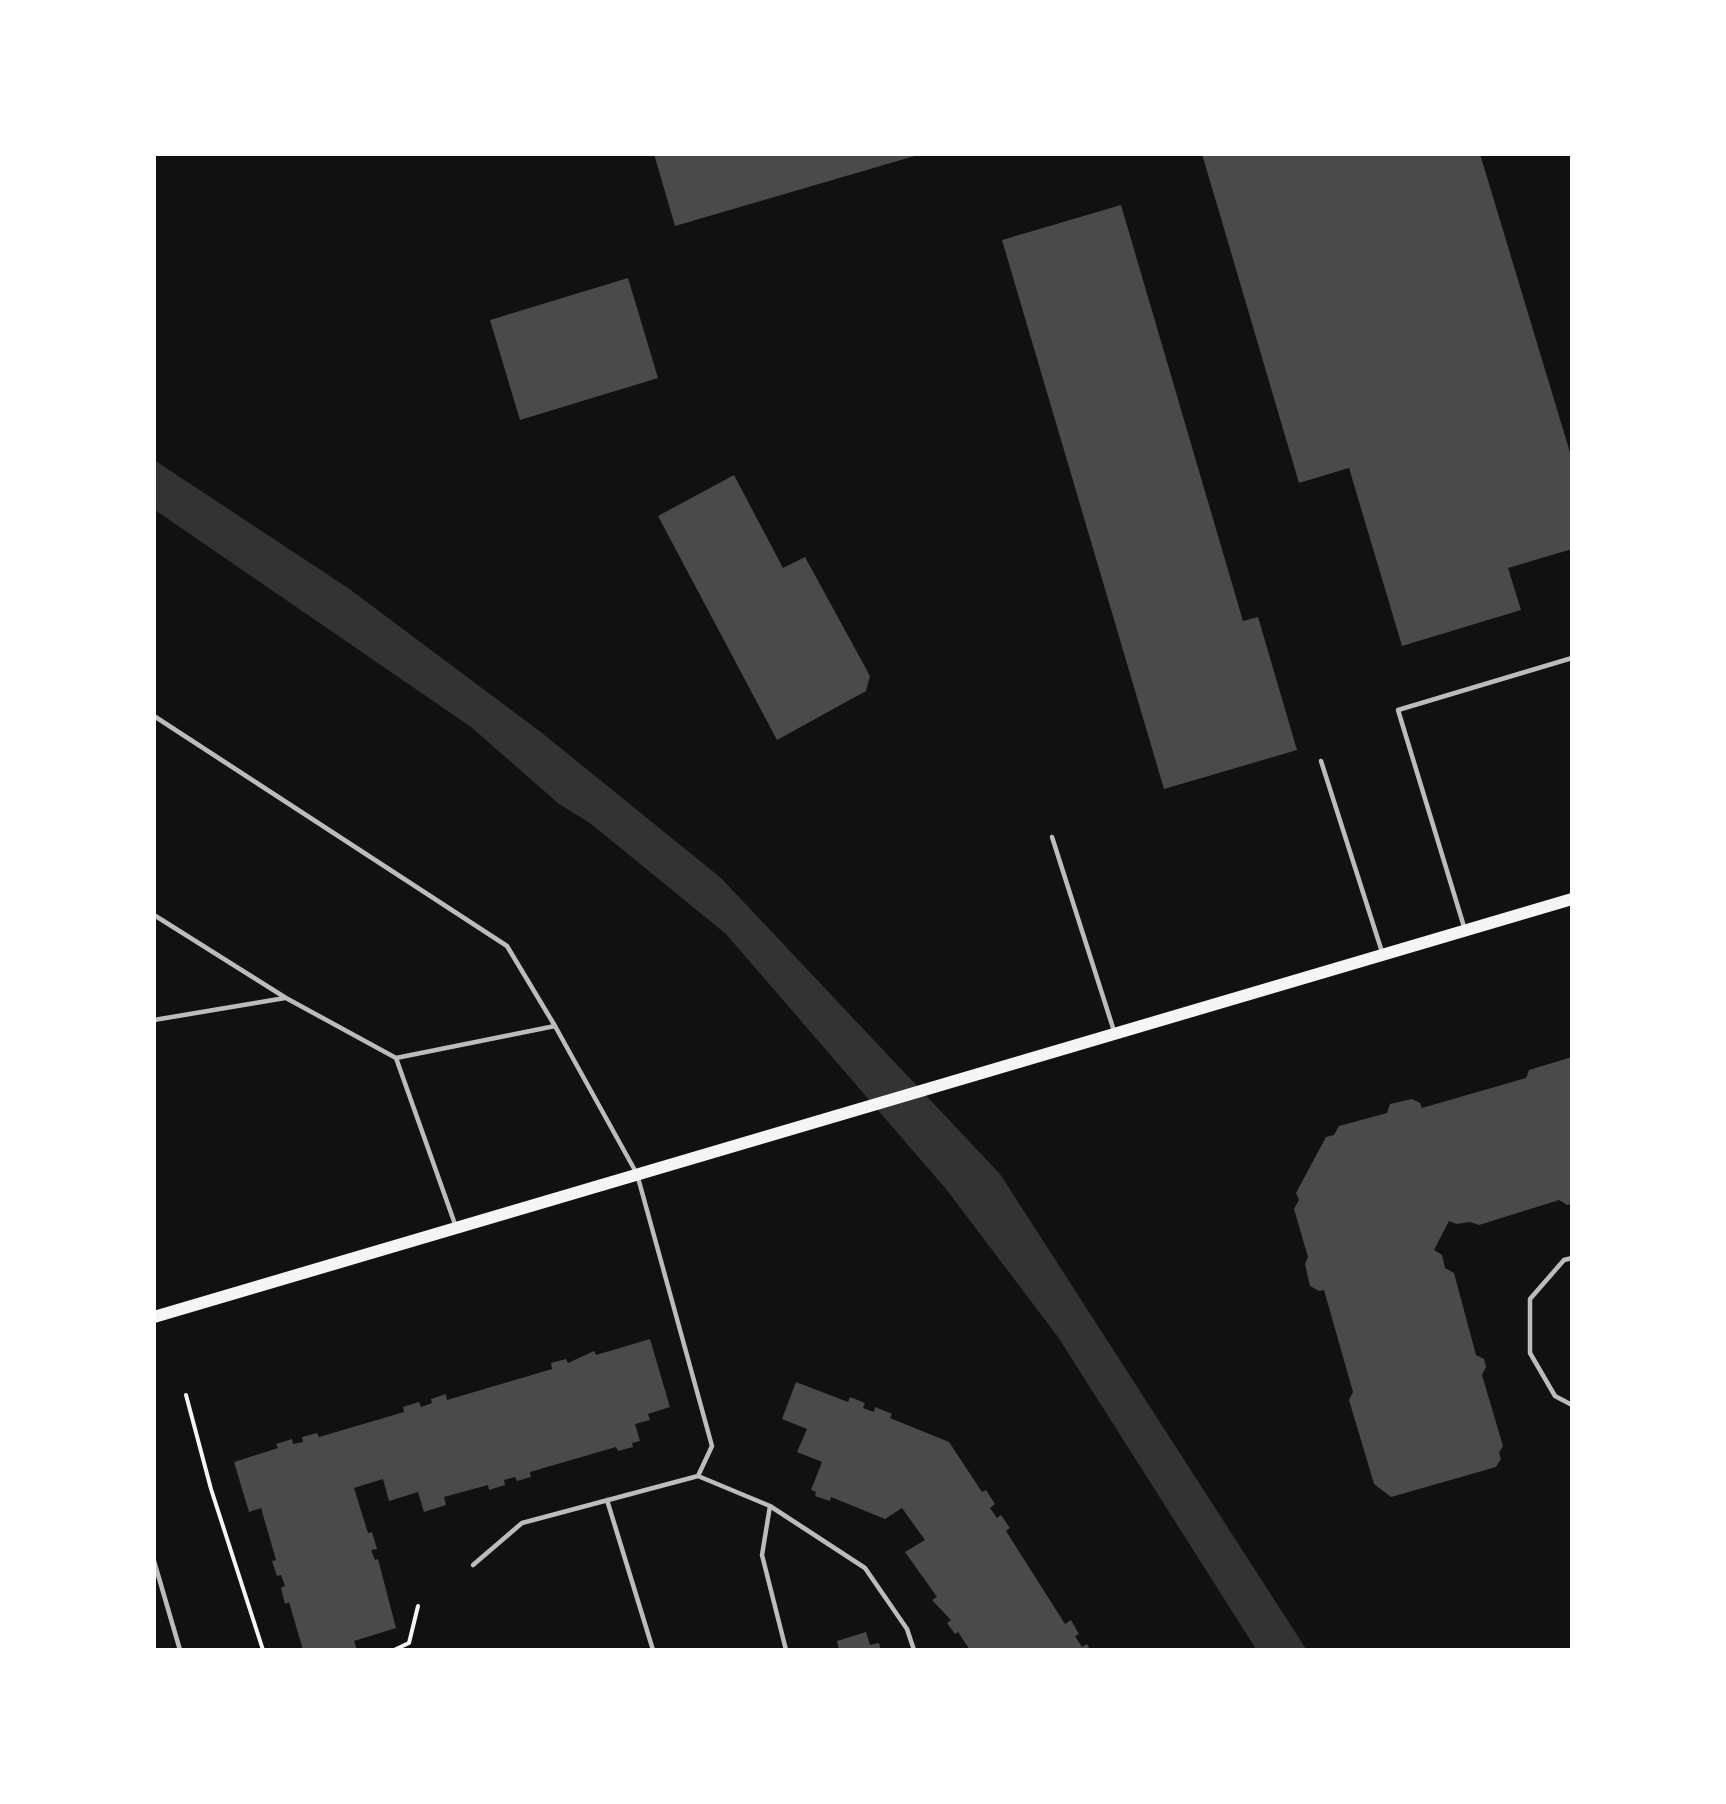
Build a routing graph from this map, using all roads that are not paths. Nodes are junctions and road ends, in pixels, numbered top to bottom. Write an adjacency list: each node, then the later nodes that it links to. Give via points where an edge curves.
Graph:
1 (1572, 658): 7 (lane, via 1398,710)
2 (154, 716): 11 (lane, via 507,946)
3 (1321, 761): 8 (lane)
4 (1052, 837): 12 (lane)
5 (1572, 899): 7 (main road)
6 (154, 915): 9 (lane)
7 (1465, 930): 8 (main road)
8 (1383, 955): 12 (main road)
9 (286, 998): 10 (lane); 13 (lane)
10 (154, 1020)
11 (555, 1026): 13 (lane); 14 (lane)
12 (1115, 1033): 14 (main road)
13 (396, 1058): 15 (lane)
14 (637, 1174): 15 (main road); 19 (lane, via 712,1446)
15 (456, 1227): 17 (main road)
16 (1572, 1258): 18 (lane, via 1564,1260 1530,1299 1530,1353 1555,1396)
17 (154, 1317)
18 (1572, 1405)
19 (698, 1476): 20 (lane); 21 (lane)
20 (607, 1500): 23 (lane, via 522,1523); 25 (lane)
21 (770, 1506): 26 (lane, via 762,1555); 27 (lane, via 865,1569 907,1629)
22 (154, 1561): 24 (lane)
23 (473, 1565)
24 (180, 1650)
25 (653, 1650)
26 (786, 1650)
27 (914, 1650)

